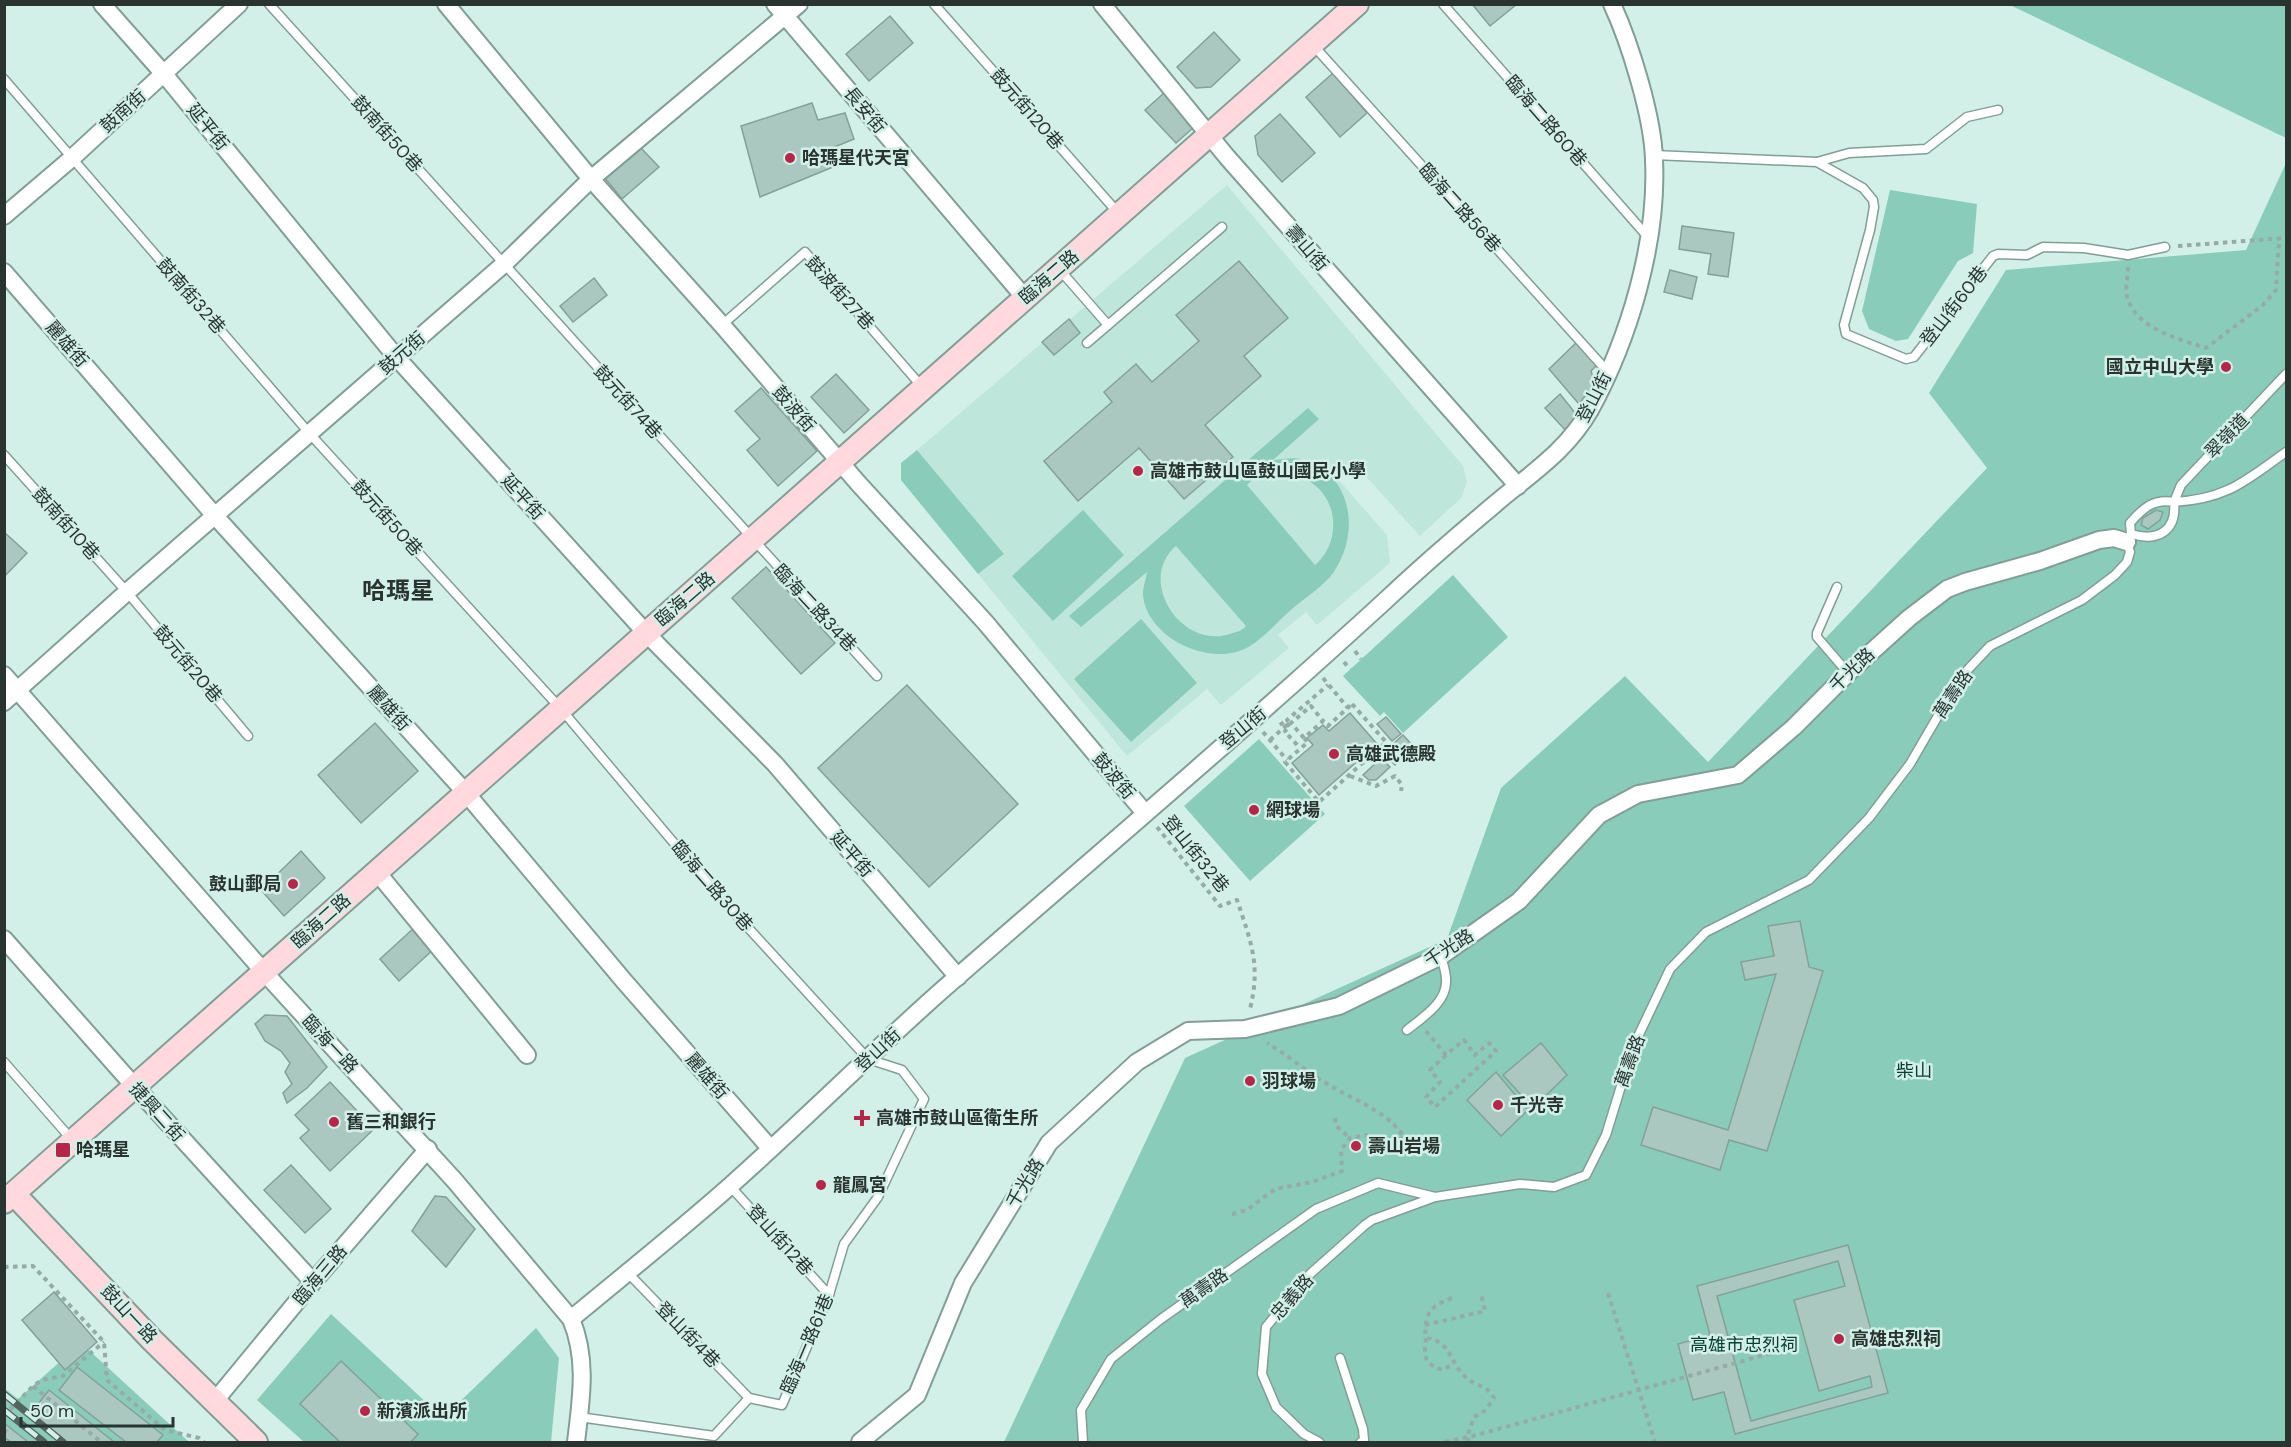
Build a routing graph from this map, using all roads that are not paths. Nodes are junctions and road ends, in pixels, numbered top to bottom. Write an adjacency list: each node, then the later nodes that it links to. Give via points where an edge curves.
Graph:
1 (102, 4): 13 (street, 延平街)
2 (239, 4): 13 (street, 鼓南街)
3 (269, 4): 26 (lane, 鼓南街50巷)
4 (446, 4): 20 (street, 鼓波街)
5 (799, 4): 11 (street, 鼓元街)
6 (934, 4): 21 (lane, 鼓元街120巷)
7 (1102, 4): 16 (street, 壽山街)
8 (1357, 4): 12 (street, 臨海二路)
9 (1443, 4): 24 (lane, 臨海二路60巷)
10 (1612, 4): 17 (street, 登山街, via 1643,94)
11 (780, 11): 20 (street, 鼓元街); 29 (street, 長安街)
12 (1312, 45): 16 (street, 臨海二路); 34 (lane, 臨海二路56巷)
13 (164, 74): 18 (street, 鼓南街); 33 (street, 延平街)
14 (4, 79): 18 (lane, 鼓南街32巷)
15 (1998, 110): 19 (lane, 登山街60巷, via 1967,117 1926,149 1849,153)
16 (1209, 136): 21 (street, 臨海二路); 41 (street, 壽山街)
17 (1654, 155): 19 (lane, 登山街60巷); 24 (street, 登山街)
18 (72, 158): 22 (street, 鼓南街); 37 (lane, 鼓南街32巷)
19 (1817, 162): 25 (lane, 登山街60巷, via 1863,188 1873,200 1870,230 1844,325 1846,334 1906,359 1914,357 1993,256 2027,255 2043,247 2128,255)
20 (591, 179): 26 (street, 鼓元街); 30 (street, 鼓波街)
21 (1119, 214): 27 (street, 臨海二路)
22 (4, 216)
23 (1222, 227): 31 (lane)
24 (1648, 237): 34 (street, 登山街, via 1638,288)
25 (2165, 247)
26 (504, 264): 33 (street, 鼓元街); 45 (lane, 鼓元街74巷)
27 (1058, 269): 29 (street, 臨海二路); 31 (lane)
28 (4, 272): 43 (street, 麗雄街)
29 (1025, 298): 36 (street, 臨海二路)
30 (722, 325): 36 (lane, 鼓波街27巷, via 805,252); 40 (street, 鼓波街)
31 (1108, 325): 32 (lane)
32 (1087, 343)
33 (397, 358): 37 (street, 鼓元街); 48 (street, 延平街)
34 (1608, 372): 41 (street, 登山街, via 1578,428 1549,462)
35 (2286, 374): 42 (lane, 翠嶺道, via 2181,485)
36 (923, 388): 40 (street, 臨海二路)
37 (310, 434): 43 (street, 鼓元街); 54 (lane, 鼓元街50巷)
38 (2286, 452): 42 (lane, 萬壽路, via 2231,490 2199,501)
39 (4, 455): 47 (lane, 鼓南街10巷)
40 (840, 462): 45 (street, 臨海二路); 57 (street, 鼓波街, via 985,622)
41 (1518, 486): 57 (street, 登山街)
42 (2174, 502): 44 (lane, 萬壽路, via 2161,500 2144,508 2130,523); 44 (lane, 翠嶺道, via 2175,516 2167,530 2160,535)
43 (216, 517): 47 (street, 鼓元街); 56 (street, 麗雄街)
44 (2129, 538): 49 (street, 千光路, via 2099,540 1947,589); 73 (lane, 萬壽路, via 2127,562 2115,574 2082,600 1990,646 1960,678 1903,773 1869,818 1809,880 1706,932 1670,969 1633,1047 1606,1135 1586,1175 1554,1186 1520,1184)
45 (752, 539): 48 (street, 臨海二路); 51 (lane, 臨海二路34巷)
46 (1837, 587): 49 (lane, via 1817,637)
47 (127, 592): 52 (street, 鼓元街); 55 (lane, 鼓元街20巷)
48 (646, 633): 54 (street, 臨海二路); 62 (street, 延平街, via 775,764)
49 (1848, 673): 60 (street, 千光路, via 1738,775 1638,794 1599,815 1519,901)
50 (4, 675): 52 (street, 臨海一路)
51 (877, 676)
52 (18, 690): 53 (street, 鼓元街); 61 (street, 臨海一路)
53 (4, 702)
54 (561, 709): 56 (street, 臨海二路); 65 (lane, 臨海二路30巷, via 711,887)
55 (248, 736)
56 (466, 793): 58 (street, 臨海二路); 69 (street, 麗雄街)
57 (1145, 813): 62 (street, 登山街)
58 (377, 872): 61 (street, 臨海二路); 64 (street)
59 (4, 939): 67 (street, 捷興二街)
60 (1441, 956): 63 (lane, via 1447,981 1442,998); 84 (street, 千光路, via 1339,1006 1245,1029 1188,1031 1137,1062 1049,1143 963,1283 917,1395)
61 (264, 972): 67 (street, 臨海二路); 70 (street, 臨海一路)
62 (958, 978): 65 (street, 登山街)
63 (1407, 1030)
64 (527, 1055)
65 (868, 1059): 69 (street, 登山街); 76 (lane, 臨海一路61巷, via 902,1070 924,1099 878,1197 844,1244)
66 (4, 1062): 68 (lane)
67 (135, 1087): 68 (street, 臨海二路); 75 (street, 捷興二街)
68 (74, 1141): 72 (street, 臨海二路)
69 (770, 1148): 71 (street, 登山街)
70 (428, 1149): 75 (street, 臨海三路); 77 (street, 臨海一路)
71 (730, 1186): 74 (street, 登山街); 76 (lane, 登山街12巷)
72 (8, 1193): 80 (street, 鼓山一路)
73 (1435, 1197): 85 (lane, 萬壽路, via 1377,1183 1316,1209 1161,1319 1112,1359 1081,1410); 86 (lane, 忠義路, via 1365,1224 1310,1274 1266,1327 1262,1374 1276,1407)
74 (627, 1272): 77 (street, 登山街); 79 (lane, 登山街4巷)
75 (313, 1282): 80 (street, 臨海三路)
76 (830, 1294): 79 (lane, 臨海一路61巷, via 782,1405)
77 (571, 1319): 81 (street, 臨海一路, via 582,1360)
78 (1340, 1358): 87 (lane, via 1363,1429)
79 (749, 1398): 81 (lane, via 714,1436)
80 (214, 1402): 82 (street, 鼓山一路)
81 (579, 1416): 83 (street, 臨海一路)
82 (256, 1443)
83 (576, 1443)
84 (860, 1443)
85 (1083, 1443)
86 (1319, 1443)
87 (1361, 1443)

